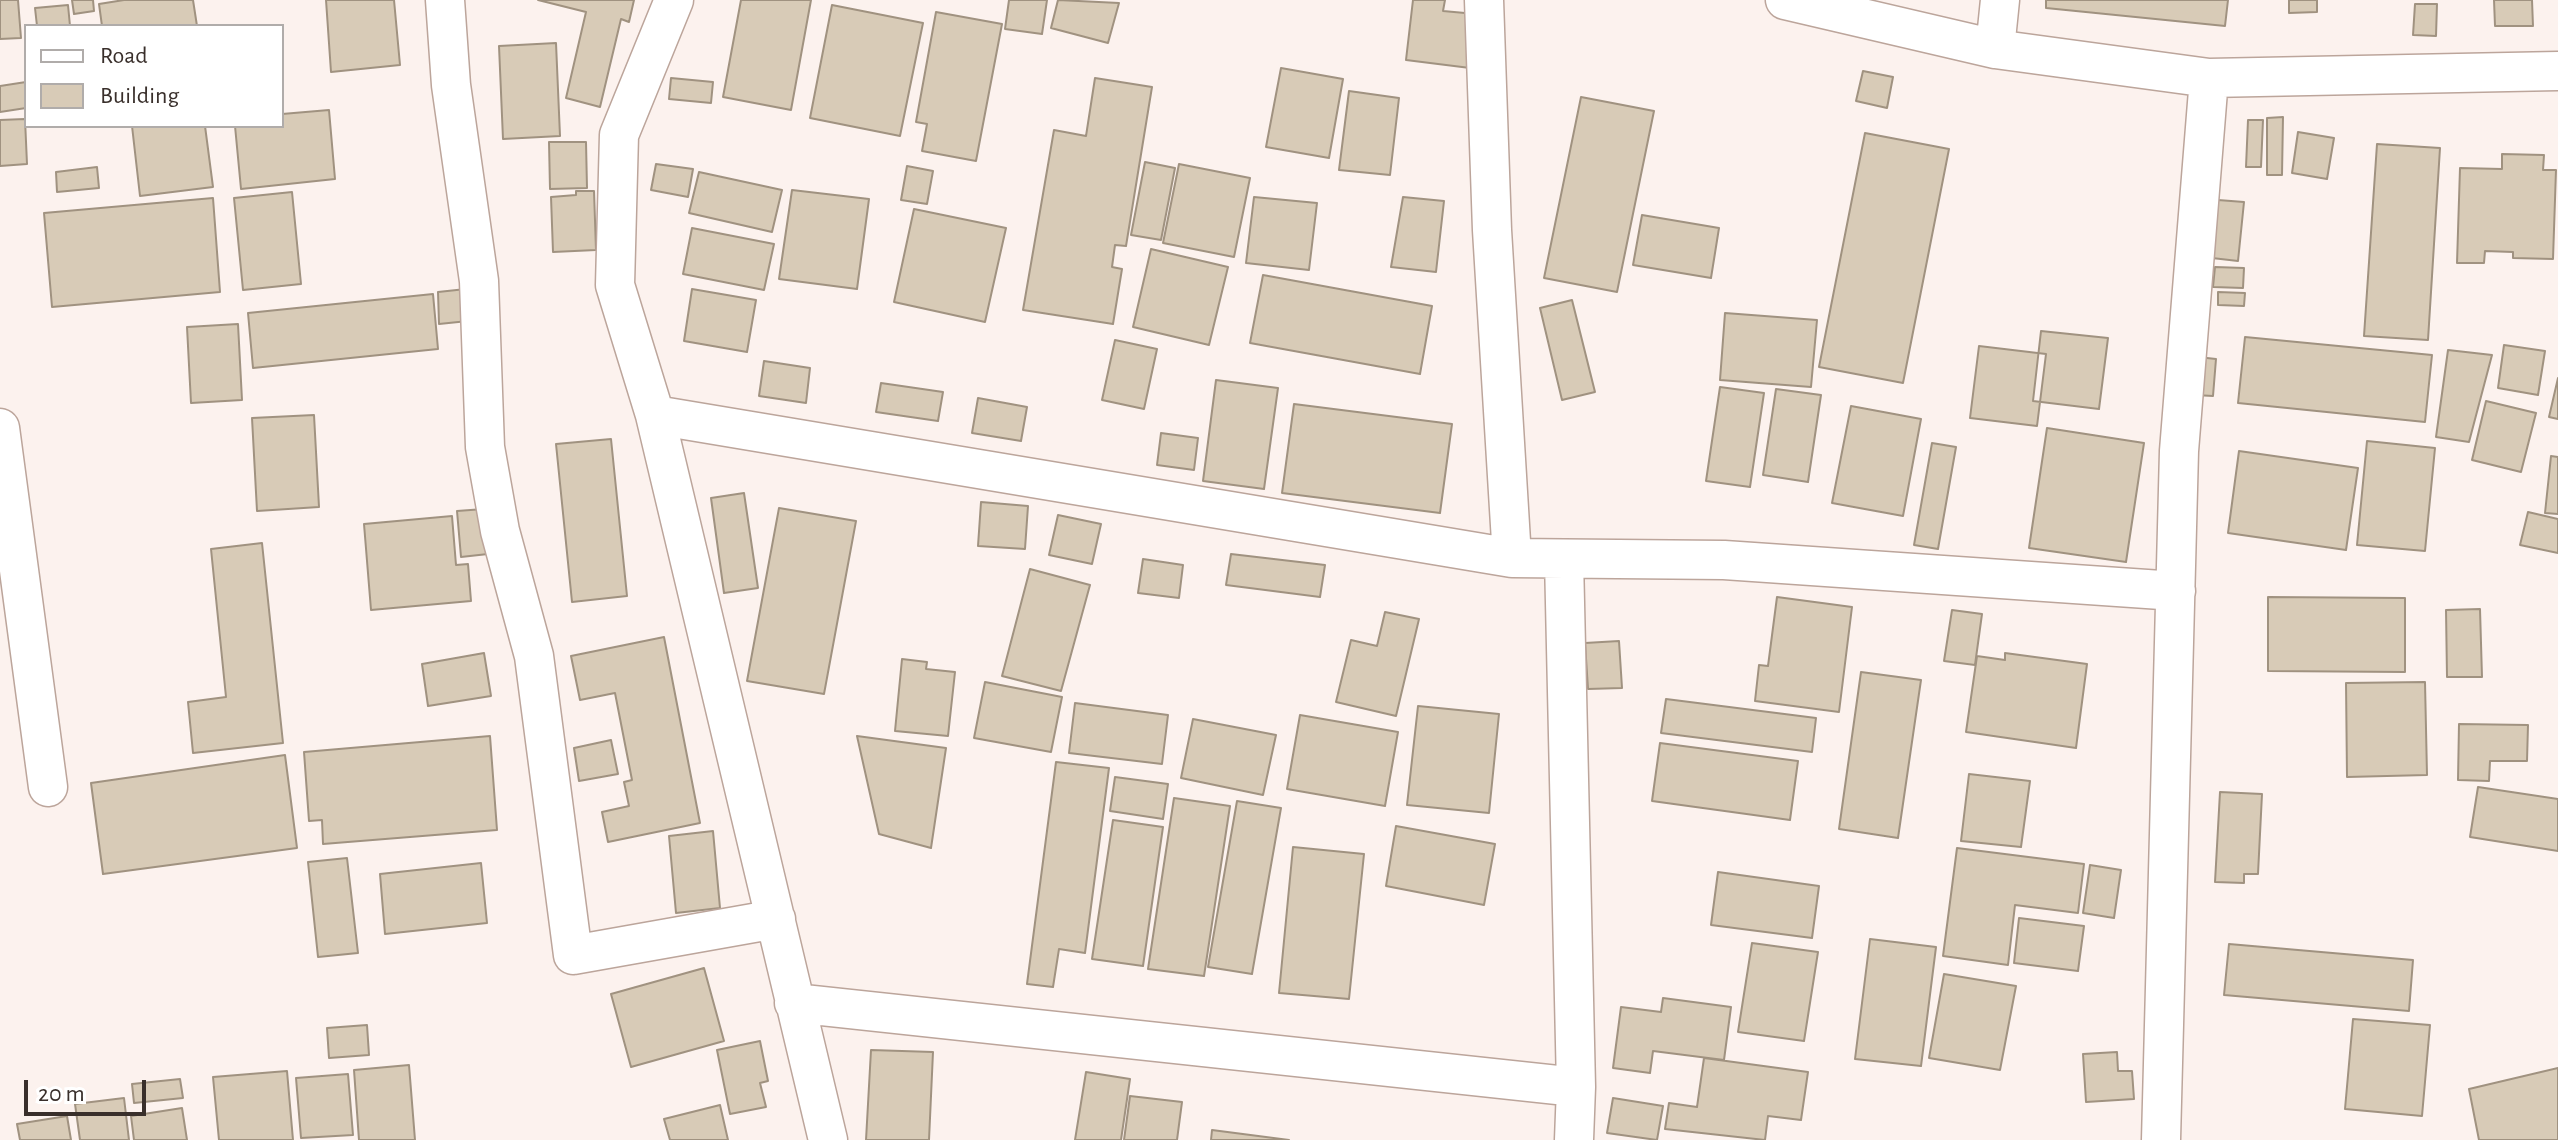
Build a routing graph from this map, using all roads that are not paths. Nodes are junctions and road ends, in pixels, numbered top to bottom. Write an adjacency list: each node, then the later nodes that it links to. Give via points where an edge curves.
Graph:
1 (445, 0): 15 (street, via 451,85 479,281 485,447 500,531 534,656 573,955)
2 (674, 0): 9 (street, via 619,135 615,285)
3 (1484, 0): 11 (street)
4 (1785, 0): 6 (street)
5 (2000, 0): 6 (street)
6 (1995, 49): 8 (street)
7 (2558, 71): 8 (street)
8 (2209, 78): 13 (street, via 2179,451)
9 (655, 415): 11 (street); 15 (street)
10 (0, 428): 14 (street)
11 (1512, 558): 12 (street)
12 (1564, 559): 13 (street, via 1724,560); 17 (street)
13 (2176, 591): 20 (street)
14 (48, 787)
15 (776, 919): 16 (street)
16 (794, 1003): 17 (street); 18 (street)
17 (1576, 1087): 19 (street)
18 (828, 1140)
19 (1574, 1140)
20 (2161, 1140)

